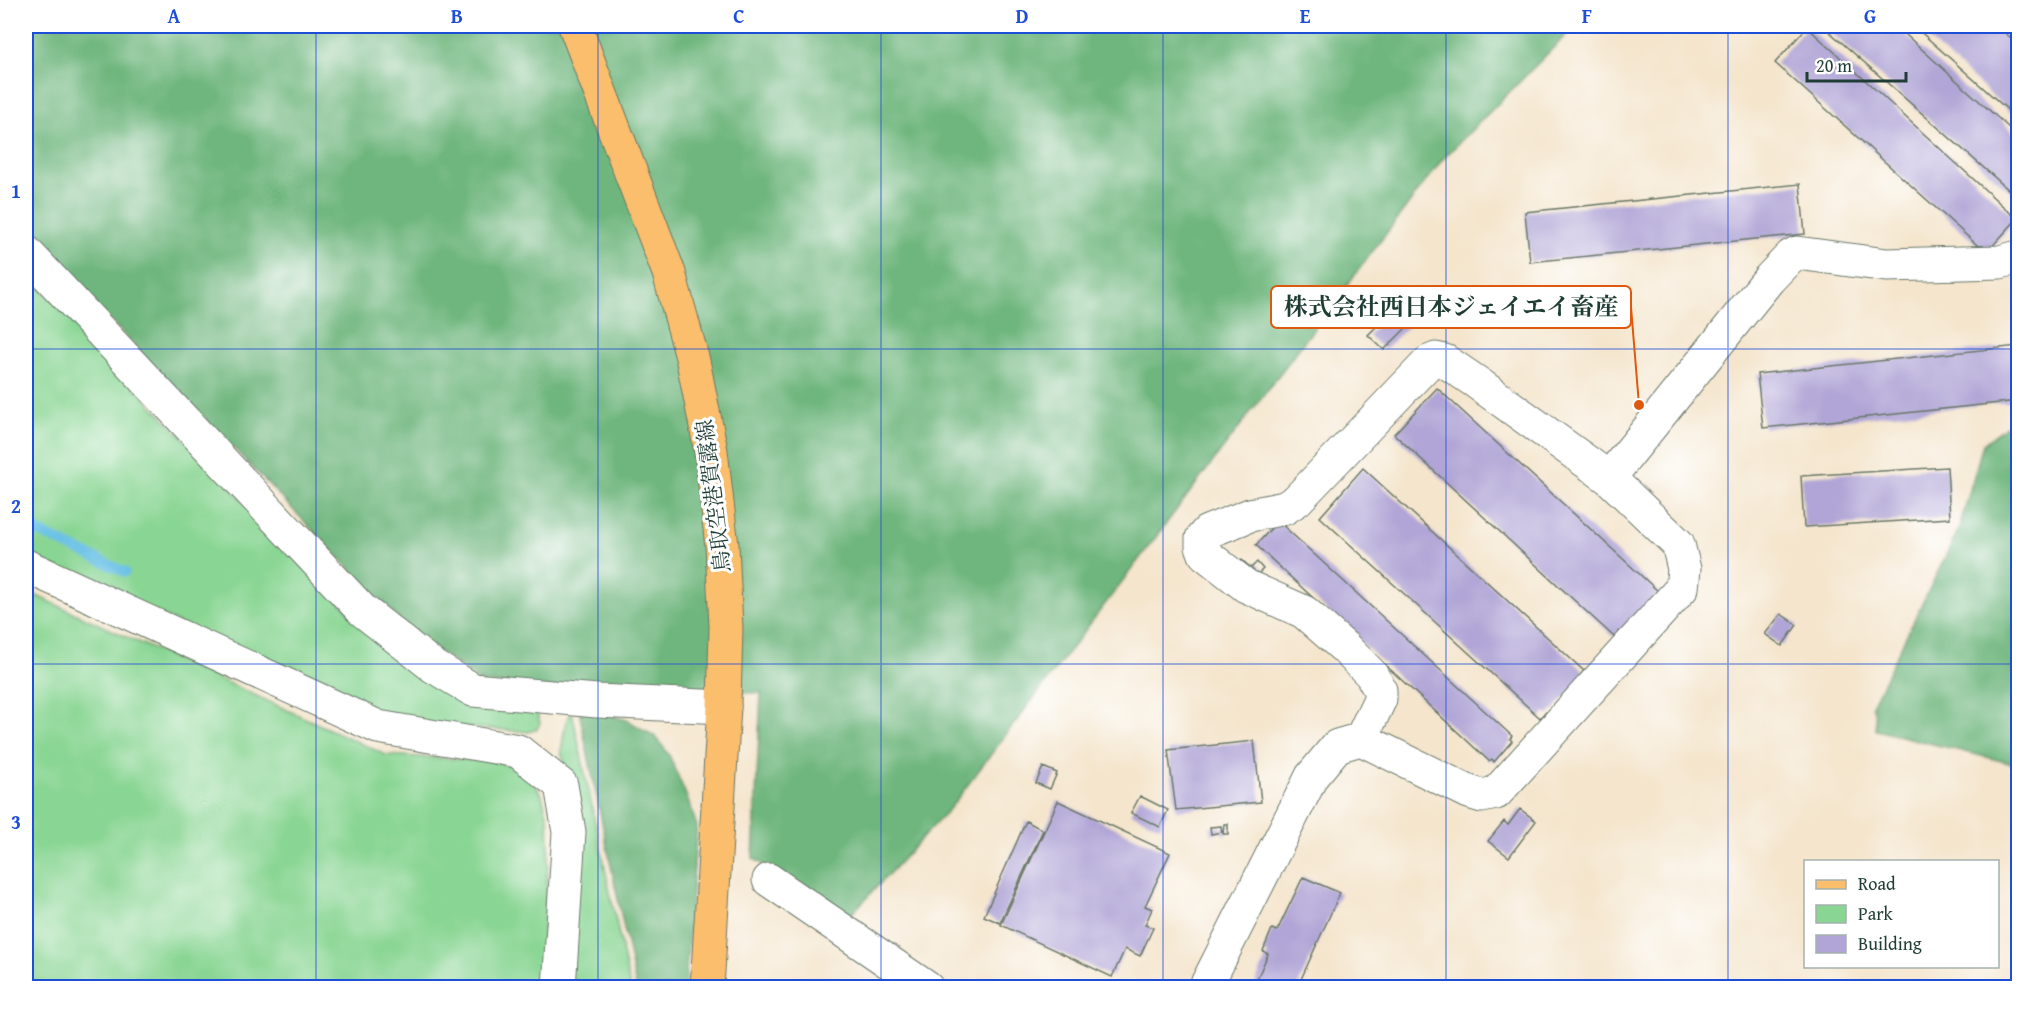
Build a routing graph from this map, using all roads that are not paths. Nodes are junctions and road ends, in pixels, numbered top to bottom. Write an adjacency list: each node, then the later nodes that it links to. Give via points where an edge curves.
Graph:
1 (575, 26): 6 (main road, 鳥取空港賀露線, via 669,273 703,408 722,546)
2 (26, 252): 6 (street, via 362,610 433,666 473,690)
3 (2019, 257): 4 (street, via 2000,262 1887,265 1797,253 1791,256)
4 (1609, 478): 7 (street, via 1678,544 1684,569 1682,588 1496,793 1482,796 1469,792); 7 (street, via 1476,382 1437,359 1429,362 1297,500 1285,508 1250,515 1207,532 1202,538 1205,554 1246,586 1304,612 1371,674 1380,690 1380,699)
5 (26, 566): 9 (street, via 378,727 518,751 561,785 569,832)
6 (724, 707): 10 (main road, 鳥取空港賀露線)
7 (1361, 739): 12 (street, via 1337,746 1312,776)
8 (769, 880): 11 (street)
9 (559, 987)
10 (707, 987)
11 (925, 987)
12 (1205, 987)

